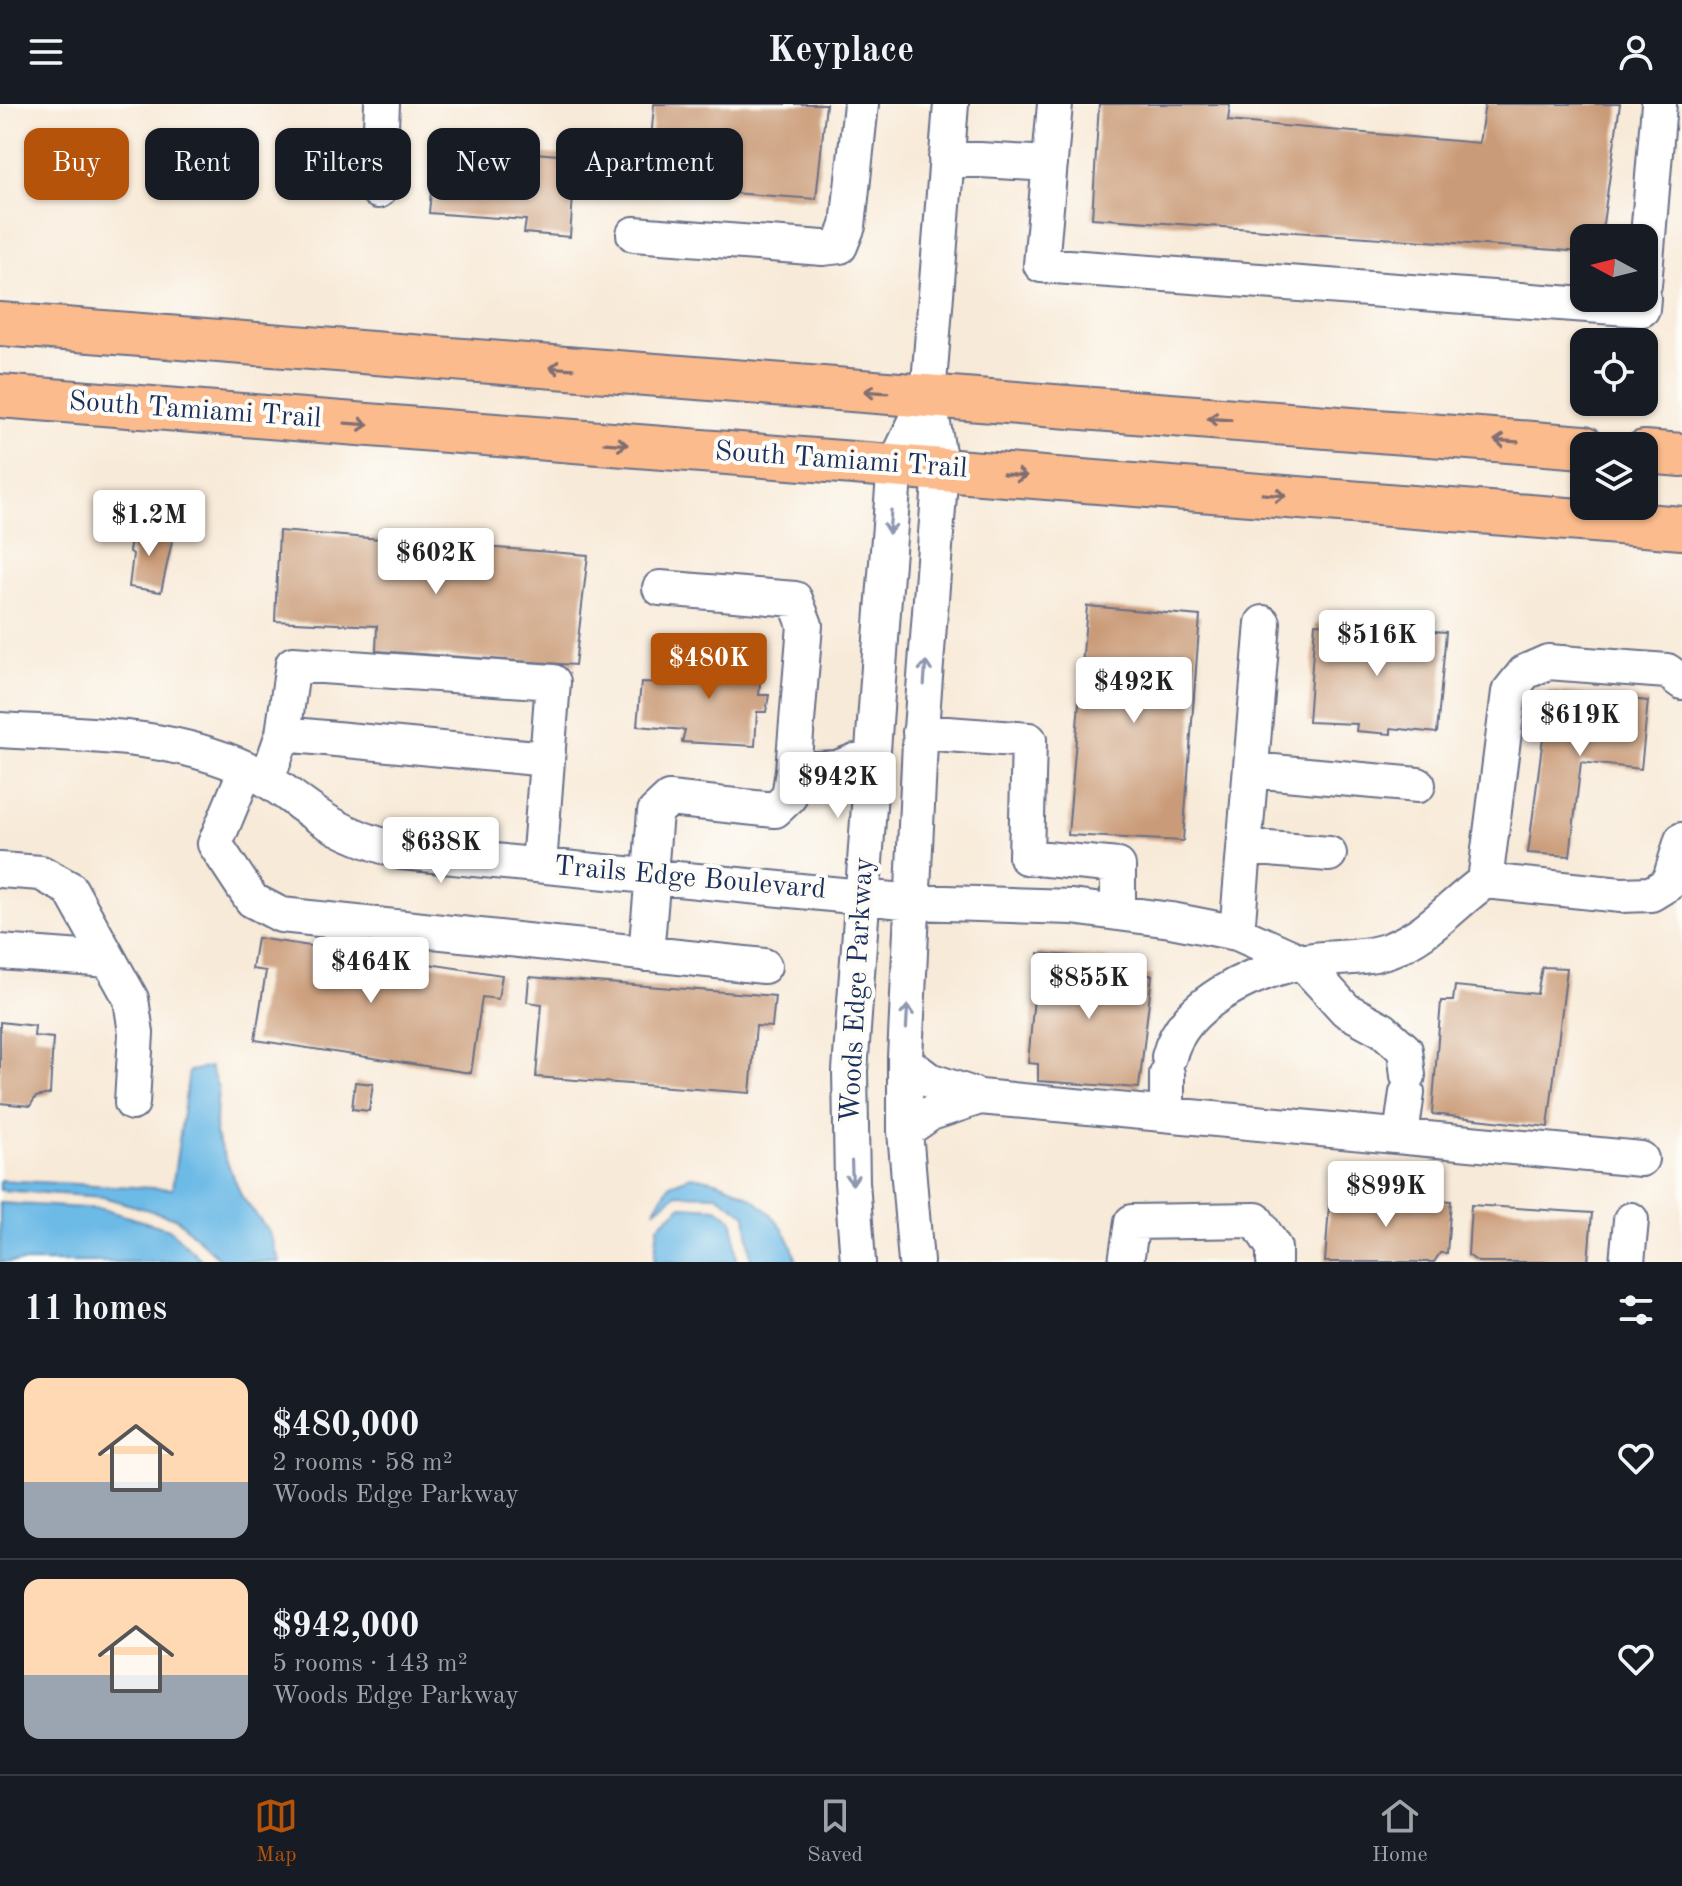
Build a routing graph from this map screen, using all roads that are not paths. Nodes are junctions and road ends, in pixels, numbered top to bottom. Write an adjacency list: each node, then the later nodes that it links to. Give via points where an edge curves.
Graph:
1 (382, 104): 6 (street)
2 (861, 104): 11 (street, via 848,226 840,246)
3 (951, 104): 7 (street)
4 (1055, 104): 8 (street)
5 (1659, 104): 9 (street)
6 (381, 128)
7 (946, 158): 8 (street); 15 (street)
8 (1050, 164): 12 (street, via 1041,265)
9 (1667, 178): 10 (street)
10 (1657, 224)
11 (634, 234)
12 (1570, 304)
13 (4, 325): 15 (main road, one-way to 13)
14 (0, 396): 19 (main road, South Tamiami Trail, one-way to 19)
15 (928, 396): 16 (main road, one-way to 15); 19 (street, Woods Edge Parkway); 20 (street, Woods Edge Parkway)
16 (1570, 446)
17 (1658, 453): 18 (main road)
18 (1682, 455)
19 (895, 465): 20 (main road, South Tamiami Trail); 29 (street, Woods Edge Parkway, one-way to 29)
20 (941, 469): 21 (main road, South Tamiami Trail, one-way to 21); 26 (street, Woods Edge Parkway, one-way to 20)
21 (1682, 528)
22 (660, 588): 30 (street, via 795,599 805,625)
23 (1263, 623): 31 (street)
24 (1682, 682): 40 (street, via 1667,671 1548,662 1525,672 1509,692)
25 (0, 730): 32 (street, Trails Edge Boulevard, via 147,739 194,748)
26 (920, 732): 42 (street, Woods Edge Parkway); 43 (street, via 1029,740 1026,857 1118,866)
27 (283, 734): 28 (street); 28 (street, via 293,664 553,682); 32 (street)
28 (547, 759): 37 (street)
29 (872, 761): 30 (street); 41 (street, Woods Edge Parkway)
30 (793, 770): 39 (street, via 789,797 775,810 669,799 655,812)
31 (1251, 770): 33 (street); 35 (street)
32 (256, 774): 37 (street, Trails Edge Boulevard, via 359,839 402,852); 46 (street, via 215,844 252,900 264,909)
33 (1418, 785)
34 (1682, 840): 40 (street, via 1669,883 1651,894)
35 (1245, 847): 36 (street); 44 (street)
36 (1329, 854)
37 (539, 865): 39 (street, Trails Edge Boulevard)
38 (0, 870): 47 (street, via 41,873 70,889)
39 (651, 874): 41 (street, Trails Edge Boulevard); 46 (street)
40 (1485, 881): 48 (street, via 1424,935 1354,959)
41 (861, 895): 42 (street, Trails Edge Boulevard); 58 (street, Woods Edge Parkway, one-way to 58, via 850,1071)
42 (913, 902): 43 (street, Trails Edge Boulevard); 50 (street, Woods Edge Parkway, one-way to 42)
43 (1118, 913): 44 (street, Trails Edge Boulevard)
44 (1237, 933): 48 (street, Trails Edge Boulevard)
45 (0, 952): 47 (street)
46 (646, 954): 49 (street)
47 (109, 960): 52 (street, via 131,999 136,1033)
48 (1302, 962): 53 (street, via 1231,987 1191,1016 1174,1036); 55 (street, via 1346,1010 1383,1030 1405,1050)
49 (764, 966)
50 (905, 1062): 51 (street, via 929,1080); 54 (street, Woods Edge Parkway)
51 (980, 1097): 53 (street); 54 (street, via 931,1113)
52 (132, 1103)
53 (1167, 1114): 55 (street)
54 (905, 1131): 59 (street, Woods Edge Parkway)
55 (1401, 1135): 56 (street)
56 (1641, 1159)
57 (1631, 1220): 62 (street)
58 (858, 1262)
59 (916, 1262)
60 (1126, 1262): 61 (street, via 1132,1222 1256,1220 1274,1248)
61 (1274, 1262)
62 (1627, 1262)

